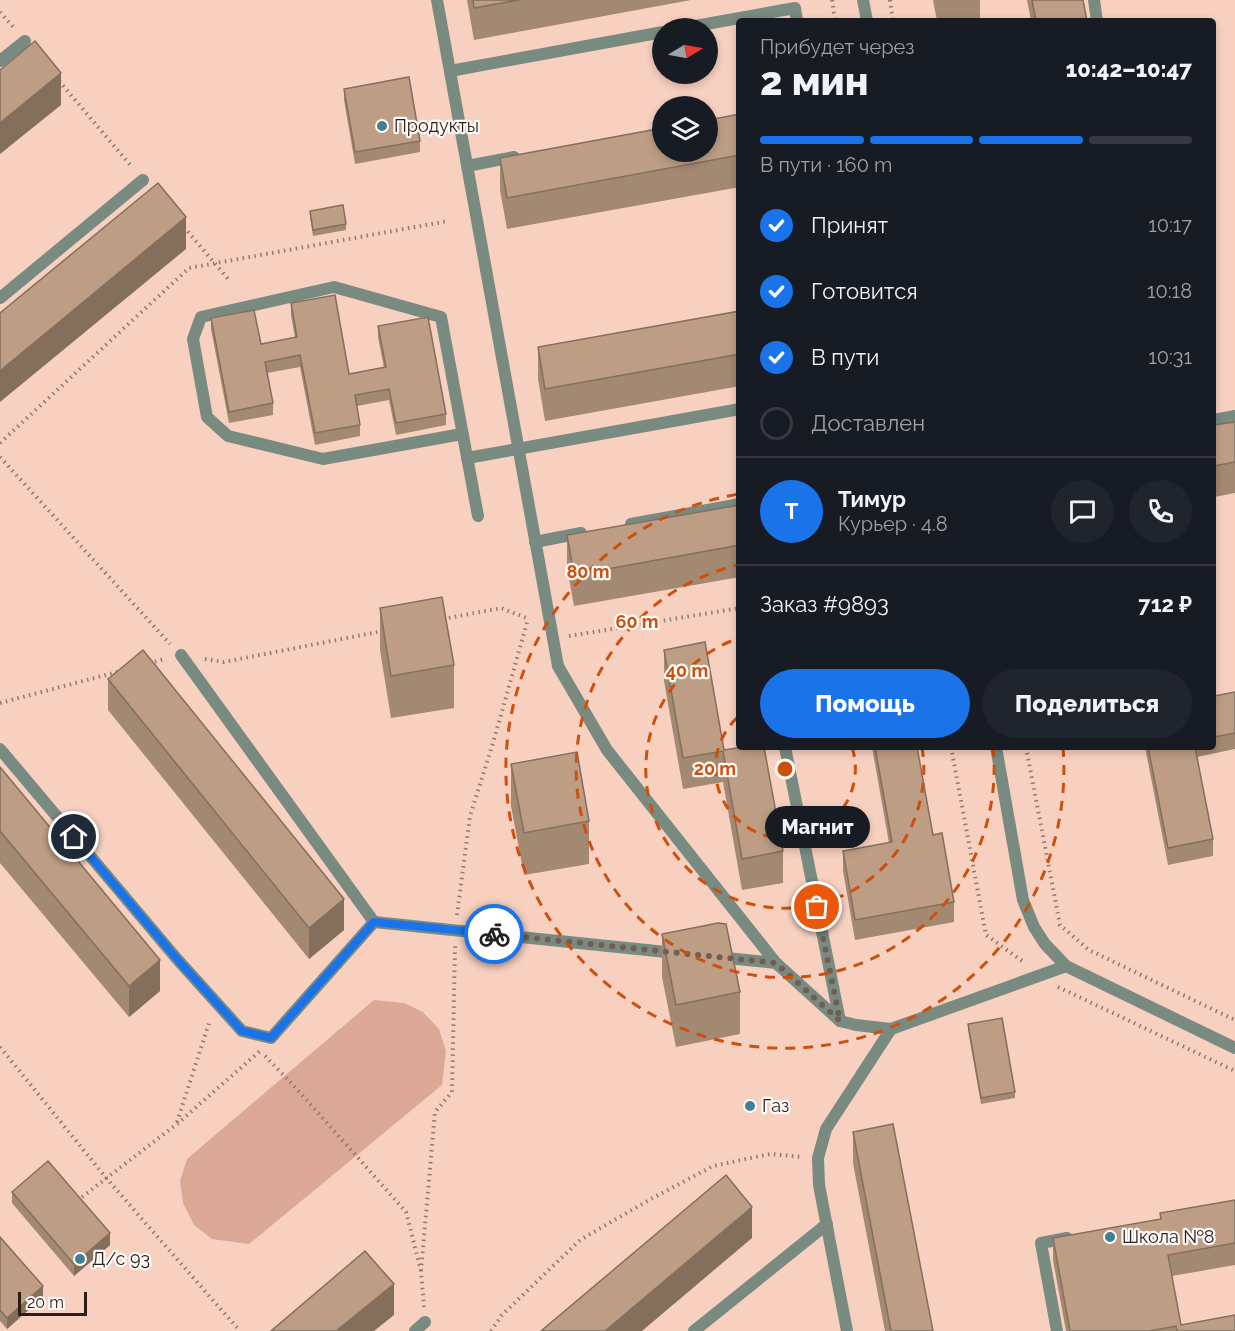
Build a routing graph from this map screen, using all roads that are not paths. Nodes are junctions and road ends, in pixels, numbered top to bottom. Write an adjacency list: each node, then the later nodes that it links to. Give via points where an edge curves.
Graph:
1 (437, 0): 13 (street)
2 (863, 0): 6 (street)
3 (1094, 0): 7 (street)
4 (740, 18): 5 (street, via 795,8)
5 (797, 18)
6 (866, 18)
7 (1097, 18)
8 (736, 19): 9 (street)
9 (718, 22)
10 (652, 34): 13 (street)
11 (25, 41): 12 (street)
12 (0, 61)
13 (450, 71): 15 (street)
14 (525, 156): 15 (street)
15 (467, 166): 22 (street)
16 (143, 180): 17 (street)
17 (0, 297)
18 (736, 410): 22 (street)
19 (1235, 416): 20 (street)
20 (1216, 420)
21 (462, 434): 21 (street, via 324,459 228,436 207,417 193,339 201,317 334,287 441,317); 23 (street)
22 (518, 448): 23 (street); 28 (street)
23 (467, 459): 25 (street)
24 (736, 505): 26 (street)
25 (478, 516)
26 (615, 527)
27 (592, 531): 28 (street)
28 (535, 542): 34 (street, via 558,666 607,750)
29 (180, 655): 33 (street)
30 (0, 749): 33 (street, via 242,1031 271,1038)
31 (785, 750): 36 (street)
32 (997, 750): 35 (street, via 1023,900 1045,944)
33 (374, 922): 34 (street)
34 (776, 963): 36 (street)
35 (1066, 966): 37 (street); 38 (street)
36 (840, 1021): 37 (street)
37 (891, 1029): 39 (street, via 826,1129 818,1158)
38 (1235, 1048)
39 (827, 1224): 43 (street); 44 (street)
40 (1076, 1236): 45 (street, via 1041,1243)
41 (425, 1322): 42 (street)
42 (415, 1331)
43 (694, 1331)
44 (847, 1331)
45 (1057, 1331)

